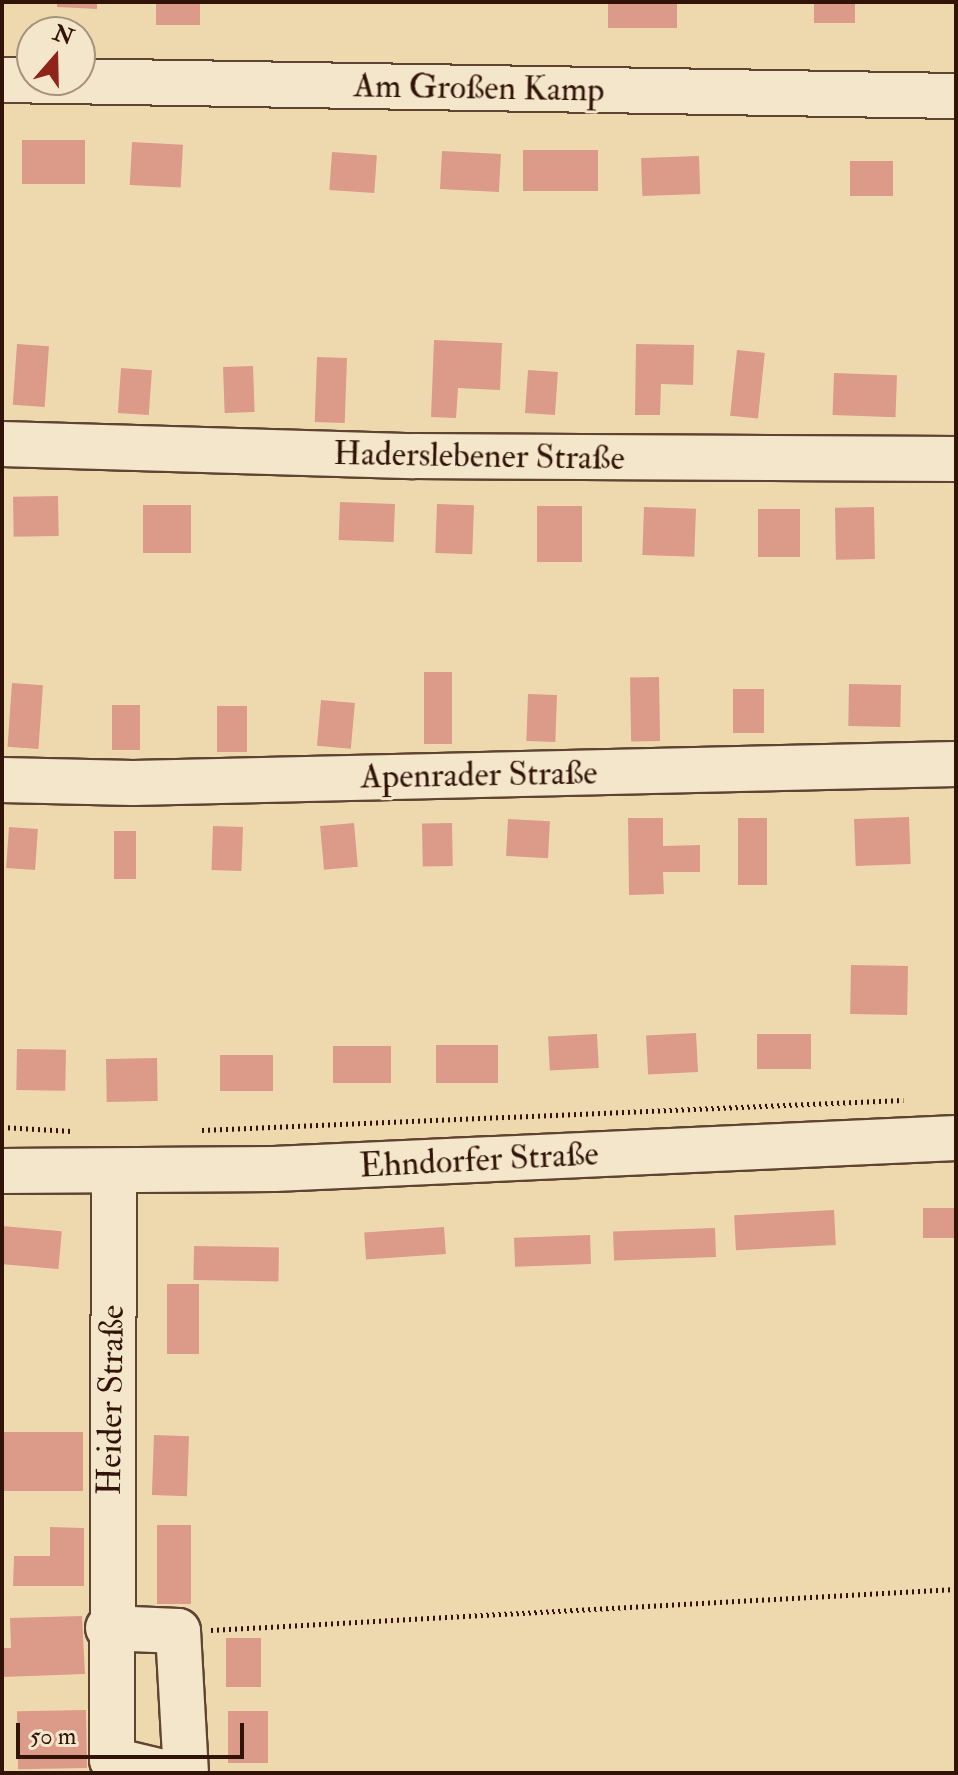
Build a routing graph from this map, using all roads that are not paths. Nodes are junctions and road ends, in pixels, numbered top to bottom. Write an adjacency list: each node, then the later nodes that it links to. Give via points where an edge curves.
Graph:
1 (2, 80): 2 (street, Am Großen Kamp)
2 (956, 96)
3 (2, 444): 4 (street, Haderslebener Straße, via 414,456)
4 (956, 459)
5 (956, 764): 6 (street, Apenrader Straße, via 133,783)
6 (2, 780)
7 (956, 1138): 9 (street, Ehndorfer Straße)
8 (2, 1171): 9 (street, Ehndorfer Straße)
9 (114, 1172): 10 (street, Heider Straße)
10 (108, 1628): 11 (street, Heider Straße, via 112,1760); 12 (street, via 178,1631)
11 (167, 1773)
12 (186, 1773)

